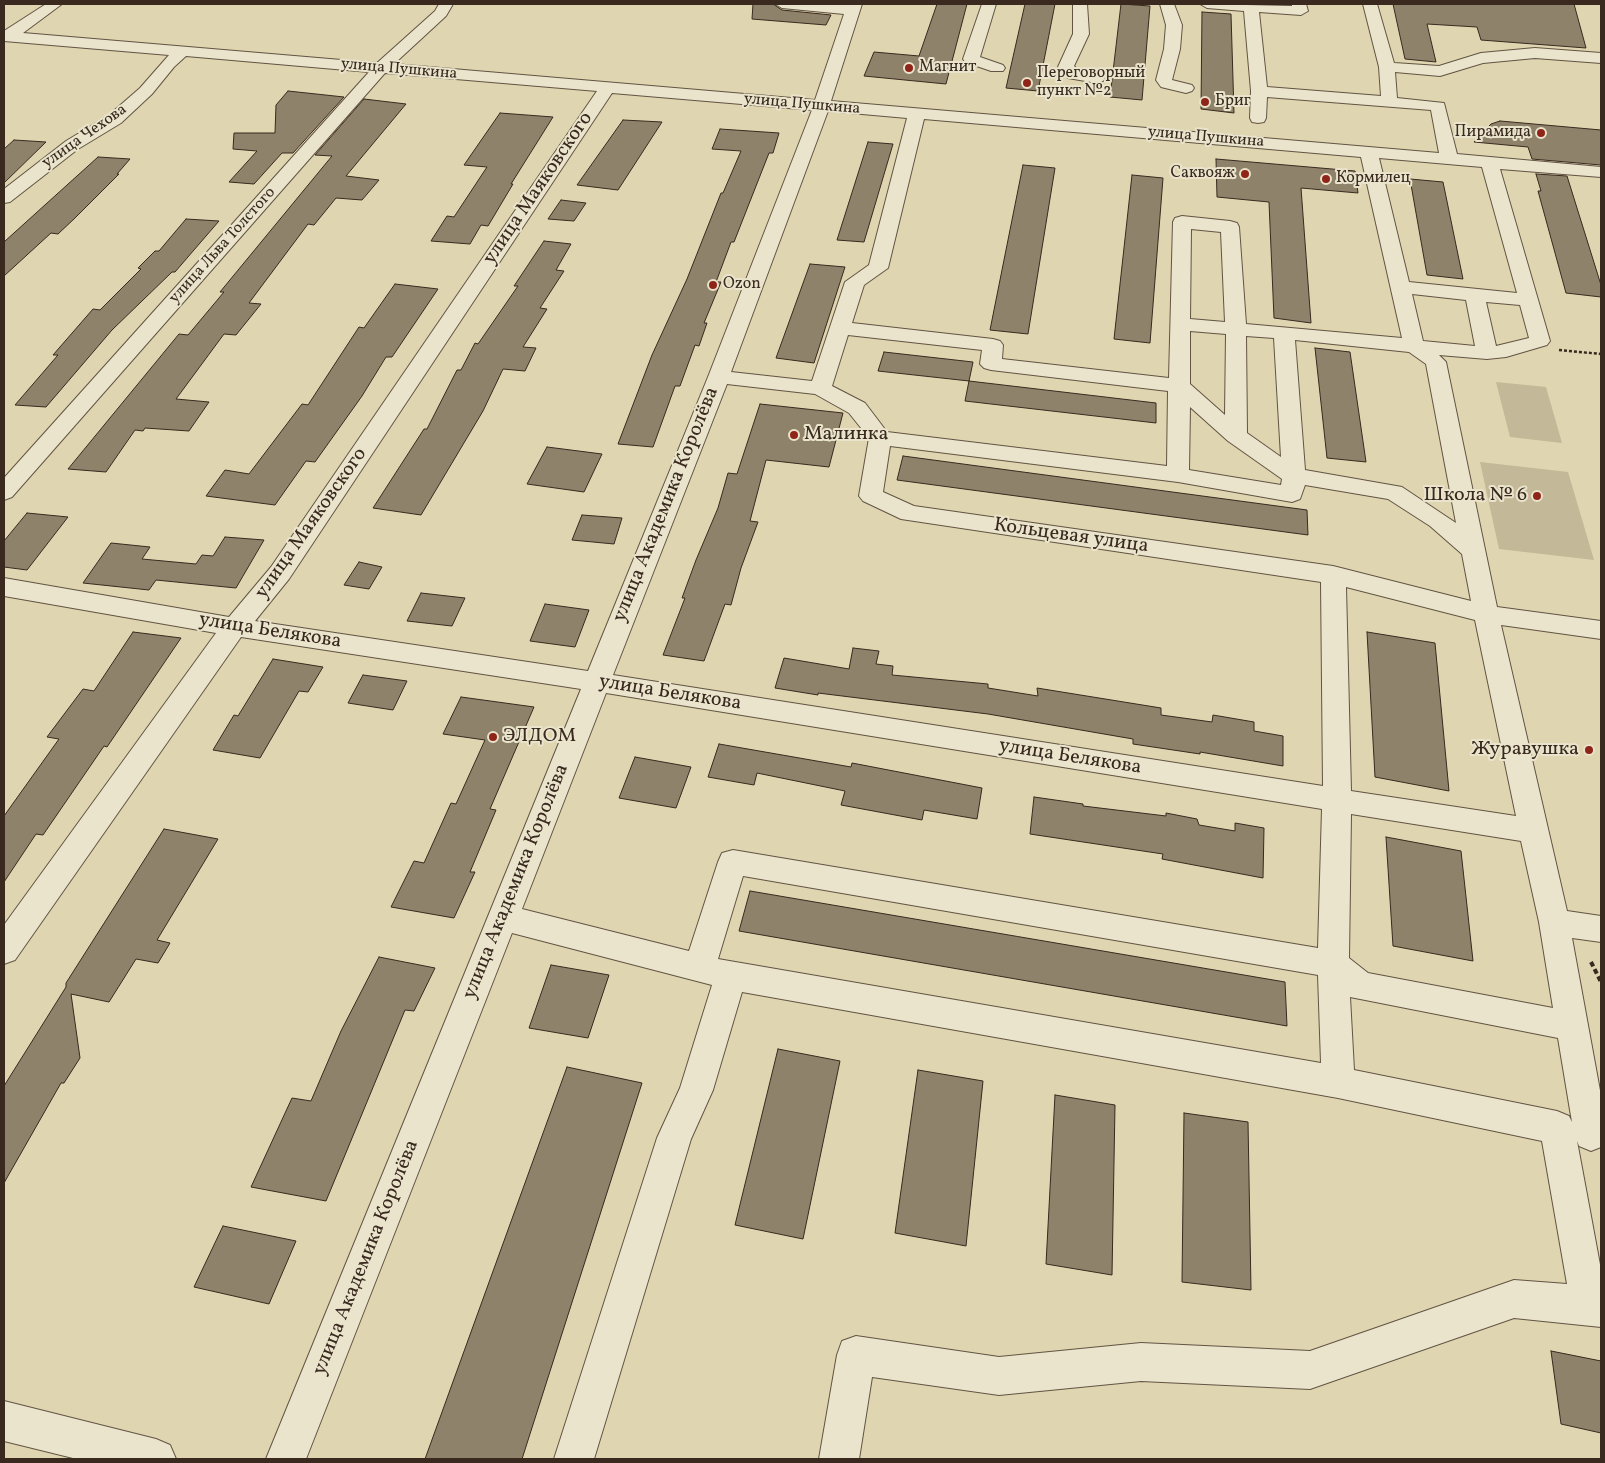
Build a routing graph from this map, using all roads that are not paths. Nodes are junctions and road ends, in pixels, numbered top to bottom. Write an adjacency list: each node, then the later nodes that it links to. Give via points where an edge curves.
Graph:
1 (55, 4): 12 (street)
2 (446, 4): 17 (street, улица Льва Толстого, via 441,13)
3 (782, 4): 11 (street)
4 (989, 4): 18 (street, via 971,59)
5 (1080, 4): 20 (street, via 1081,34 1066,67 1074,75)
6 (1167, 4): 22 (street, via 1174,25 1172,50 1164,80 1167,84)
7 (1207, 4): 10 (street)
8 (1299, 4): 10 (street, via 1301,10)
9 (1370, 4): 16 (street)
10 (1253, 5): 24 (street)
11 (854, 7): 26 (street, улица Академика Королёва)
12 (6, 36): 13 (street, улица Пушкина)
13 (183, 51): 17 (street, улица Пушкина); 35 (street, улица Чехова, via 146,92 115,119 72,144)
14 (1481, 58): 15 (street, via 1535,53); 19 (street, via 1489,64 1590,71); 23 (street)
15 (1601, 58)
16 (1387, 67): 23 (street); 25 (street)
17 (381, 68): 21 (street, улица Пушкина); 52 (street, улица Льва Толстого)
18 (997, 68)
19 (1601, 68)
20 (1097, 78)
21 (607, 88): 26 (street, улица Пушкина); 57 (street, улица Маяковского, via 280,574)
22 (1186, 88)
23 (1437, 89): 25 (street); 31 (street)
24 (1259, 92): 25 (street); 28 (street)
25 (1389, 102)
26 (820, 107): 27 (street, улица Пушкина); 45 (street, улица Академика Королёва)
27 (917, 113): 30 (street, улица Пушкина); 40 (street, via 878,268 854,282)
28 (1258, 118)
29 (1526, 147): 33 (street, via 1512,155)
30 (1369, 152): 31 (street, улица Пушкина); 36 (street)
31 (1449, 159): 32 (street, улица Пушкина)
32 (1490, 163): 33 (street, улица Пушкина); 38 (street)
33 (1514, 165): 34 (street, улица Пушкина)
34 (1601, 172)
35 (4, 198)
36 (1401, 287): 37 (street); 43 (street)
37 (1475, 295): 38 (street); 44 (street)
38 (1529, 300): 44 (street, via 1540,341)
39 (1181, 324): 41 (street); 41 (street, via 1182,222 1230,227); 46 (street)
40 (839, 328): 46 (street, via 994,345 992,364); 47 (street)
41 (1236, 330): 42 (street); 48 (street)
42 (1284, 333): 43 (street); 51 (street)
43 (1414, 346): 44 (street); 53 (street, via 1436,362)
44 (1487, 353)
45 (719, 377): 47 (street); 59 (street, улица Академика Королёва)
46 (1179, 386): 48 (street); 50 (street)
47 (820, 388): 49 (street, via 857,408)
48 (1236, 436): 51 (street)
49 (880, 438): 50 (street); 54 (street, Кольцевая улица, via 871,496 909,513)
50 (1178, 475): 51 (street, via 1292,494)
51 (1294, 476): 53 (street, via 1394,492 1438,520)
52 (4, 492)
53 (1475, 552): 56 (street)
54 (1333, 575): 56 (street); 60 (street)
55 (4, 586): 57 (street, улица Белякова)
56 (1486, 614): 58 (street); 61 (street)
57 (236, 627): 59 (street, улица Белякова); 65 (street, улица Маяковского, via 217,649)
58 (1601, 630)
59 (596, 682): 60 (street, улица Белякова); 62 (street, улица Академика Королёва)
60 (1337, 800): 61 (street, улица Белякова); 66 (street)
61 (1534, 831): 63 (street)
62 (503, 917): 67 (street); 75 (street, улица Академика Королёва)
63 (1554, 922): 64 (street); 68 (street)
64 (1601, 929)
65 (4, 950)
66 (1333, 964): 67 (street, via 733,862); 68 (street, via 1360,986); 69 (street)
67 (715, 972): 69 (street); 76 (street, via 696,1090 674,1138)
68 (1571, 1026): 71 (street)
69 (1338, 1082): 70 (street)
70 (1557, 1128): 71 (street); 72 (street)
71 (1596, 1135)
72 (1595, 1307): 77 (street, via 1514,1299 1310,1370 1141,1362 999,1376 856,1355)
73 (4, 1421): 74 (street)
74 (156, 1459)
75 (286, 1459)
76 (574, 1459)
77 (839, 1459)

